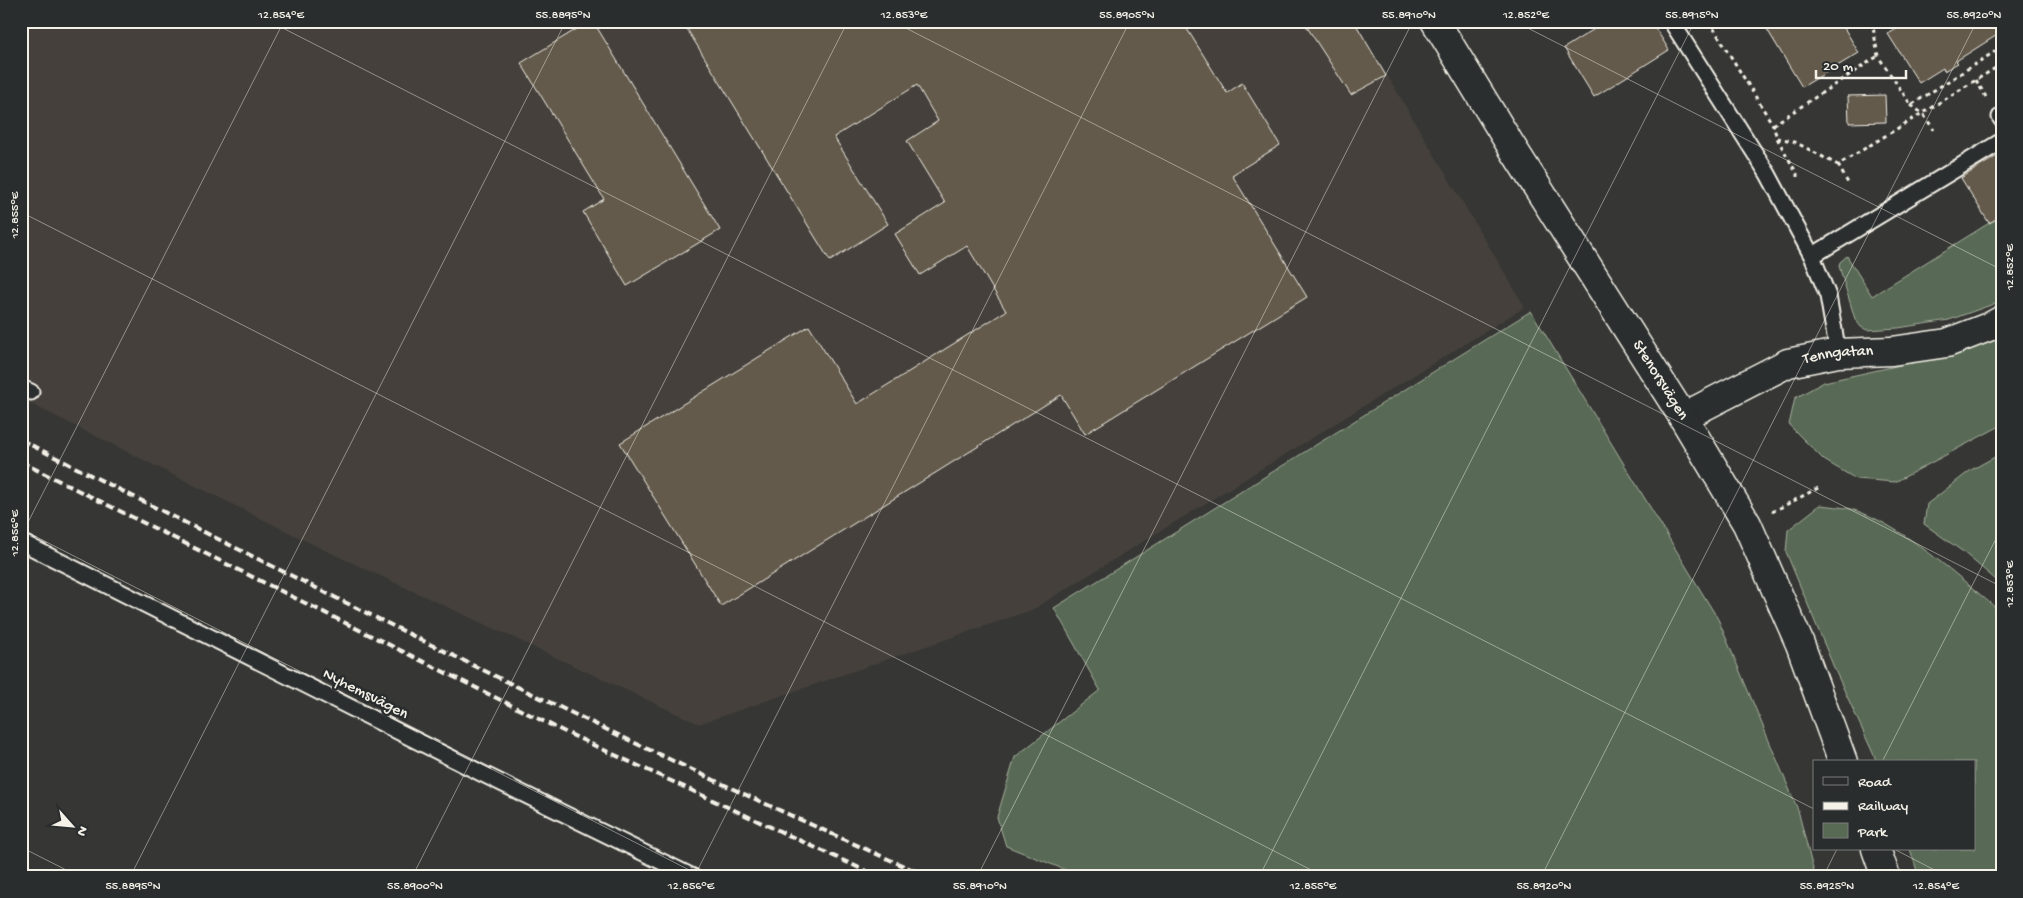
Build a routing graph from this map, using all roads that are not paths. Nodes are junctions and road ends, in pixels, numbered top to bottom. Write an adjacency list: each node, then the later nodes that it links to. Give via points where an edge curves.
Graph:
1 (1435, 21): 9 (street, Stenorsvägen)
2 (1671, 21): 6 (lane, via 1768,174)
3 (2002, 116): 4 (lane)
4 (2002, 120)
5 (2002, 141): 6 (lane)
6 (1812, 256): 8 (lane, via 1828,296)
7 (2002, 320): 8 (street, Tenngatan, via 1948,343 1892,351)
8 (1838, 353): 9 (street, Tenngatan, via 1788,363)
9 (1683, 417): 11 (street, Stenorsvägen, via 1747,524 1800,644)
10 (21, 542): 13 (lane, Nyhemsvägen)
11 (1842, 760)
12 (1876, 850): 14 (street)
13 (693, 877)
14 (1886, 877)

